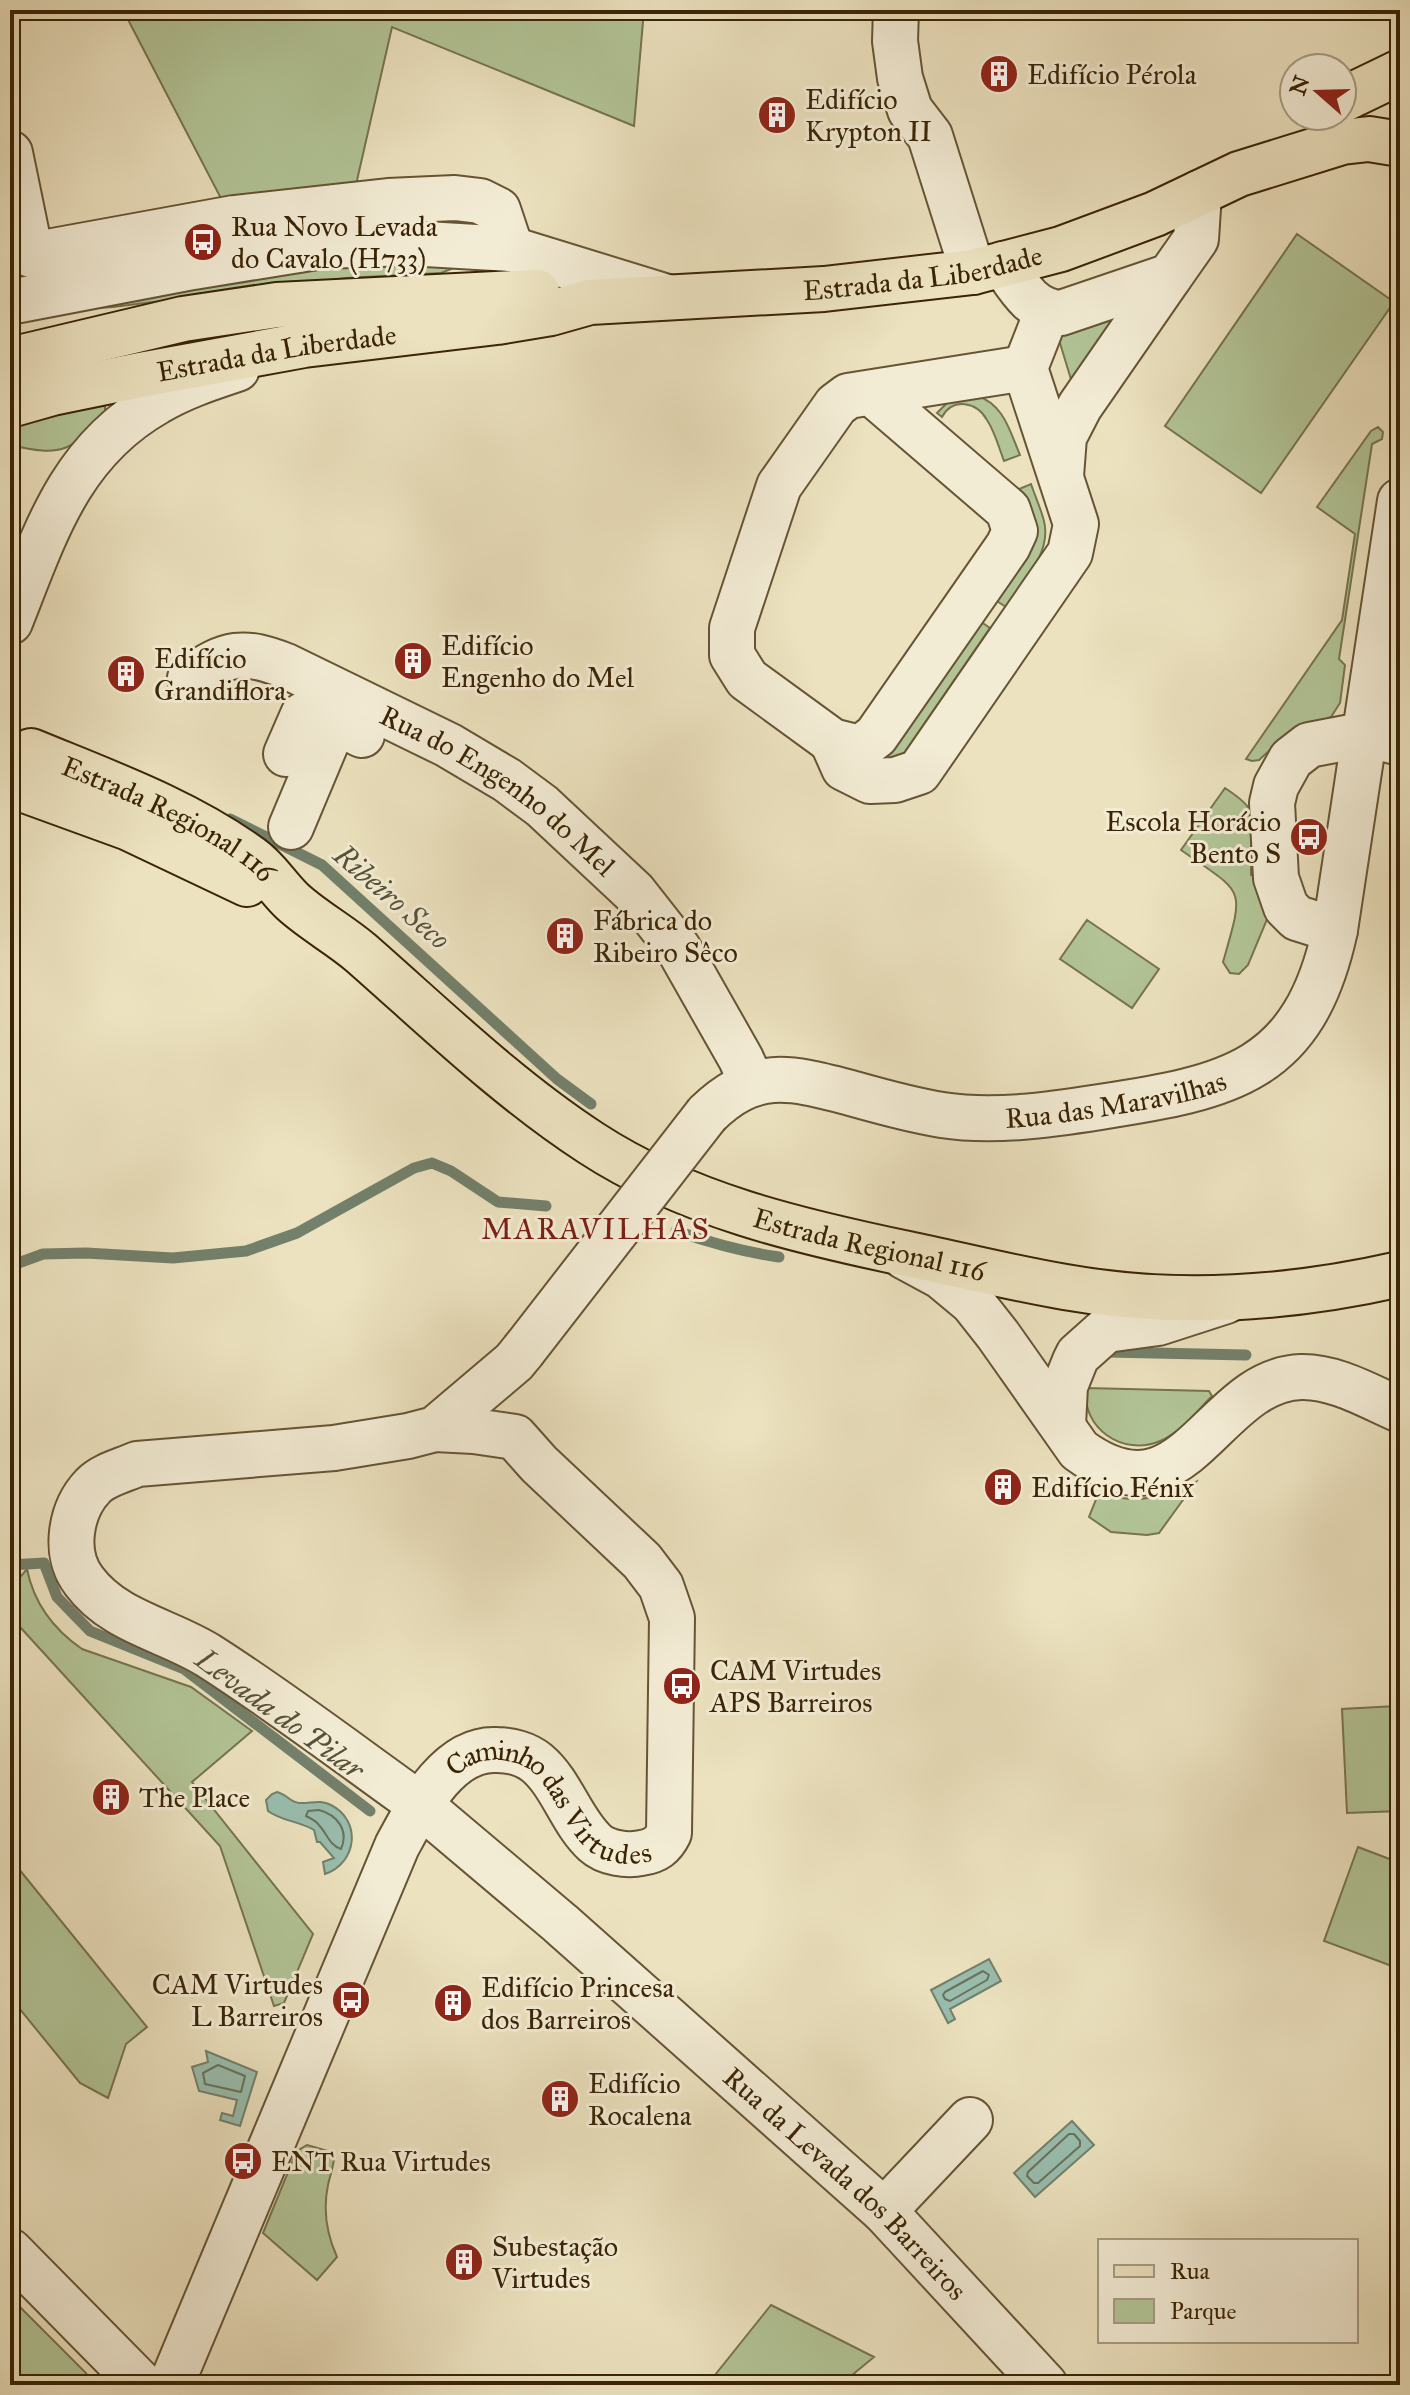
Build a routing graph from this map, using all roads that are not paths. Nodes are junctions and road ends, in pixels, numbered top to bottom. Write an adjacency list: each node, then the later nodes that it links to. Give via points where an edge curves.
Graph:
1 (896, 10): 10 (street, via 900,78 910,110 930,136)
2 (1400, 72): 3 (main road)
3 (1358, 92)
4 (1297, 132): 7 (main road, Estrada da Liberdade)
5 (1400, 144): 7 (main road, Estrada da Liberdade, via 1342,142)
6 (10, 153): 9 (street, via 31,255 234,218 455,198 498,210)
7 (1239, 174): 8 (main road, Estrada da Liberdade)
8 (1199, 193): 10 (main road, Estrada da Liberdade, via 1061,249); 11 (street, via 1196,239)
9 (511, 249): 12 (street); 13 (street, via 409,243 323,246)
10 (988, 268): 12 (main road, Estrada da Liberdade, via 824,289); 15 (street)
11 (1170, 276): 15 (street, via 1061,313); 23 (street, via 1080,406 1064,437)
12 (670, 297): 14 (main road, Estrada da Liberdade)
13 (10, 302)
14 (590, 302): 16 (main road, Estrada da Liberdade, via 530,290 304,302); 18 (main road, Estrada da Liberdade, via 497,322)
15 (1047, 312): 20 (street)
16 (183, 319): 17 (main road); 19 (main road, Estrada da Liberdade)
17 (10, 333)
18 (304, 345): 22 (main road, Estrada da Liberdade); 25 (street, via 190,386 157,402 110,438 59,504)
19 (10, 360)
20 (1025, 368): 21 (street); 23 (street)
21 (873, 394): 29 (street, via 848,396 836,405 779,486 732,628 732,655 747,679); 29 (street, via 1008,510 1015,531 876,736 860,748)
22 (10, 405)
23 (1061, 478): 29 (street, via 1076,524 1070,553 919,772 870,781 844,768)
24 (1400, 501): 28 (street, Rua das Maravilhas)
25 (10, 622)
26 (190, 678): 32 (street, Rua do Engenho do Mel, via 211,663 258,655)
27 (335, 722): 30 (street, via 312,710 303,715); 32 (street, via 454,776); 33 (street)
28 (1383, 739): 34 (street, Rua das Maravilhas); 34 (street, via 1309,745 1291,759 1276,786 1276,878 1286,907 1297,918)
29 (832, 741)
30 (286, 754)
31 (25, 769): 36 (main road, Estrada Regional 116, via 159,805 257,862 293,903 347,941 495,1071 593,1145 715,1204)
32 (491, 769): 35 (street, Rua do Engenho do Mel, via 542,806 634,892 678,948)
33 (291, 827)
34 (1335, 930): 35 (street, Rua das Maravilhas, via 1315,996 1287,1038 1247,1070 1189,1092 1082,1110 980,1118 907,1108 802,1080)
35 (752, 1084): 39 (street, Rua das Maravilhas, bridge, via 707,1114)
36 (896, 1252): 38 (main road, Estrada Regional 116, via 1068,1287 1148,1297); 41 (street, via 942,1277 972,1302)
37 (1400, 1274): 38 (main road, Estrada Regional 116, via 1321,1290)
38 (1234, 1298): 41 (street, via 1158,1323 1106,1330 1075,1361 1065,1386)
39 (518, 1357): 42 (street, Rua da Levada dos Barreiros); 43 (street, via 512,1404)
40 (1400, 1410): 41 (street, via 1322,1378 1281,1380 1232,1409 1177,1461 1141,1473 1096,1463 1079,1450)
41 (1063, 1425)
42 (435, 1429): 43 (street); 44 (street, Rua da Levada dos Barreiros, via 334,1448 137,1464 94,1484 74,1516 71,1550 82,1579 107,1606 206,1654)
43 (515, 1437): 44 (street, Caminho das Virtudes, via 661,1586 672,1618 669,1833 658,1848 637,1854 611,1852 596,1844 536,1762 511,1750 483,1749 456,1761)
44 (419, 1804): 46 (street, Rua da Levada dos Barreiros); 49 (street, Caminho das Virtudes)
45 (970, 2120): 46 (street)
46 (884, 2211): 50 (street, Rua da Levada dos Barreiros)
47 (10, 2251): 48 (street)
48 (142, 2385)
49 (171, 2385)
50 (1045, 2385)

